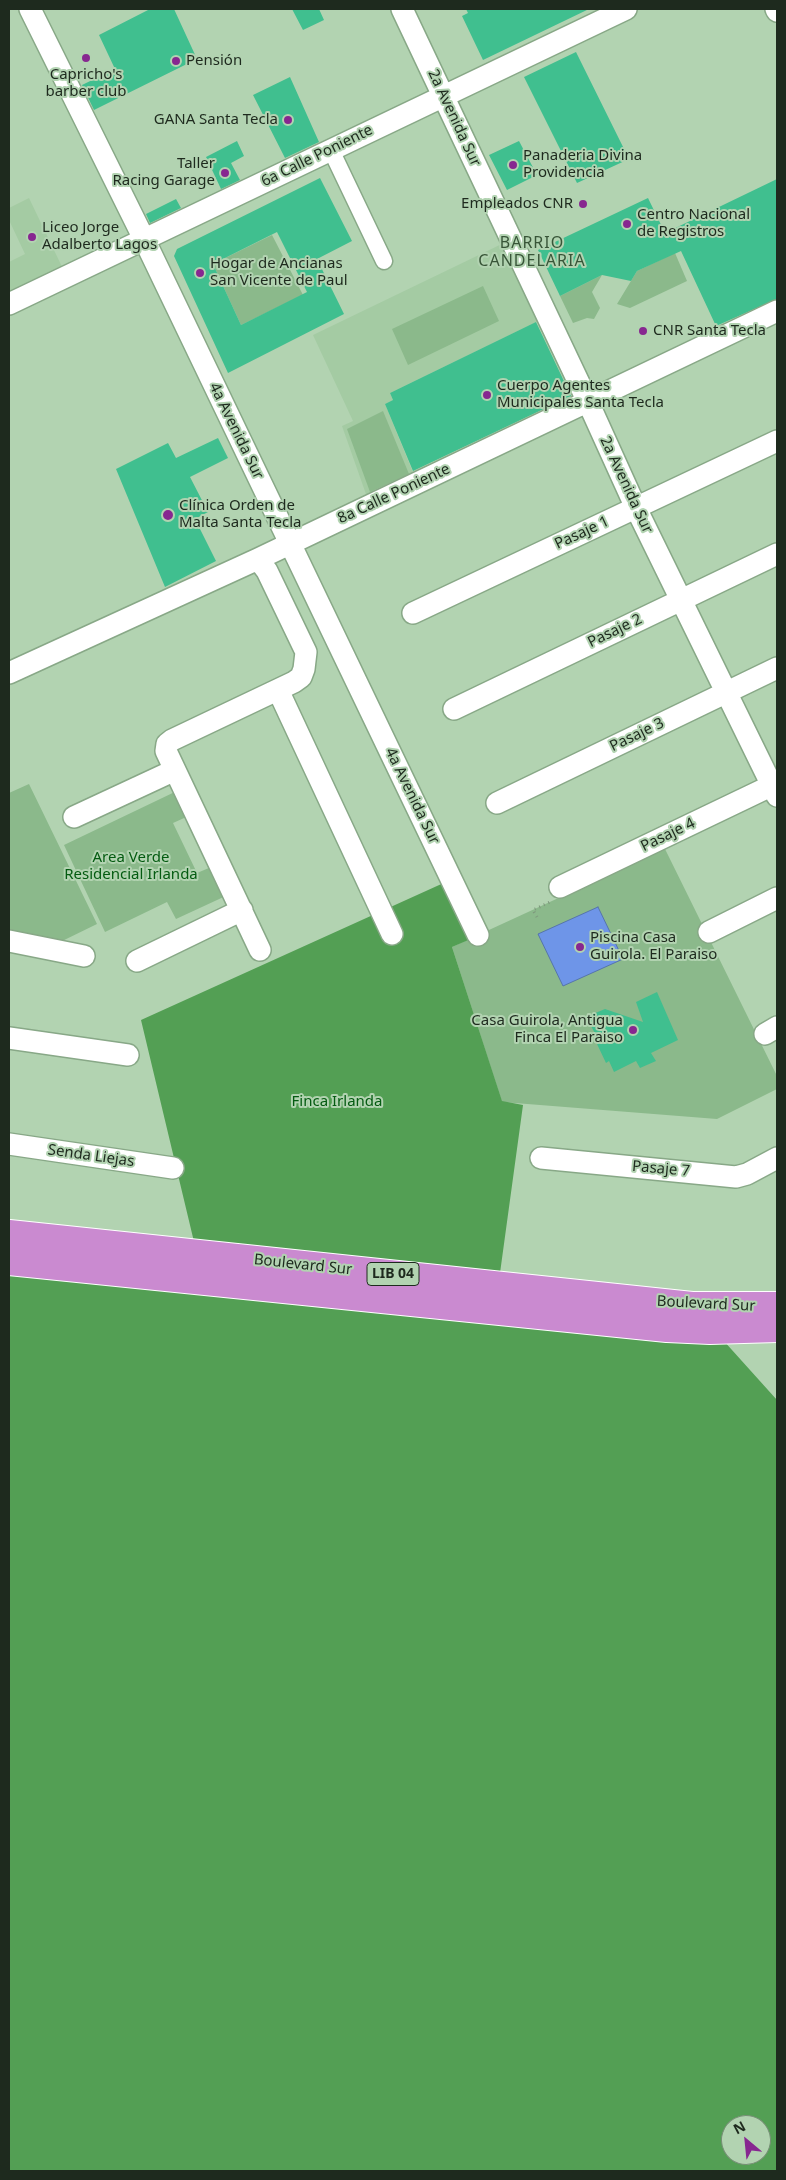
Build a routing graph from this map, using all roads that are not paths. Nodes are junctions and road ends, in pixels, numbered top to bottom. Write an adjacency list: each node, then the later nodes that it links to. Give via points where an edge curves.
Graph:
1 (30, 9): 6 (street, 4a Avenida Sur)
2 (402, 9): 4 (street, 2a Avenida Sur)
3 (626, 9): 4 (street, 6a Calle Poniente)
4 (444, 96): 5 (street, 6a Calle Poniente); 10 (street, 2a Avenida Sur)
5 (331, 150): 6 (street, 6a Calle Poniente); 7 (street)
6 (144, 239): 8 (street, 6a Calle Poniente); 13 (street, 4a Avenida Sur)
7 (384, 261)
8 (9, 304)
9 (777, 311): 10 (street, 8a Calle Poniente)
10 (588, 402): 12 (street, 2a Avenida Sur); 13 (street, 8a Calle Poniente)
11 (777, 441): 12 (street, Pasaje 1)
12 (636, 508): 16 (street, 2a Avenida Sur); 17 (street, Pasaje 1)
13 (290, 544): 15 (street, 8a Calle Poniente); 32 (street, 4a Avenida Sur)
14 (777, 554): 16 (street, Pasaje 2)
15 (258, 559): 19 (street, 8a Calle Poniente); 20 (street, via 306,652 307,661 301,677)
16 (680, 600): 21 (street, 2a Avenida Sur); 22 (street, Pasaje 2)
17 (413, 613)
18 (777, 668): 21 (street, Pasaje 3)
19 (9, 673)
20 (278, 690): 23 (street, via 172,740 166,751); 31 (street)
21 (726, 692): 24 (street, 2a Avenida Sur); 25 (street, Pasaje 3)
22 (454, 709)
23 (174, 770): 26 (street); 29 (street)
24 (776, 788): 27 (street, Pasaje 4)
25 (497, 803)
26 (74, 817)
27 (560, 888)
28 (777, 898): 30 (street)
29 (242, 910): 34 (street); 36 (street)
30 (709, 932)
31 (392, 934)
32 (478, 935)
33 (9, 941): 35 (street)
34 (260, 950)
35 (84, 956)
36 (137, 961)
37 (9, 1038): 38 (street)
38 (128, 1055)
39 (9, 1144): 42 (street, Senda Liejas)
40 (541, 1158): 41 (street, Pasaje 7, via 736,1176 747,1174)
41 (777, 1158)
42 (173, 1168)
43 (9, 1234): 45 (highway, Boulevard Sur / LIB 04, via 692,1306)
44 (9, 1261): 46 (highway, Boulevard Sur / LIB 04, via 666,1328)
45 (777, 1306)
46 (777, 1328)

